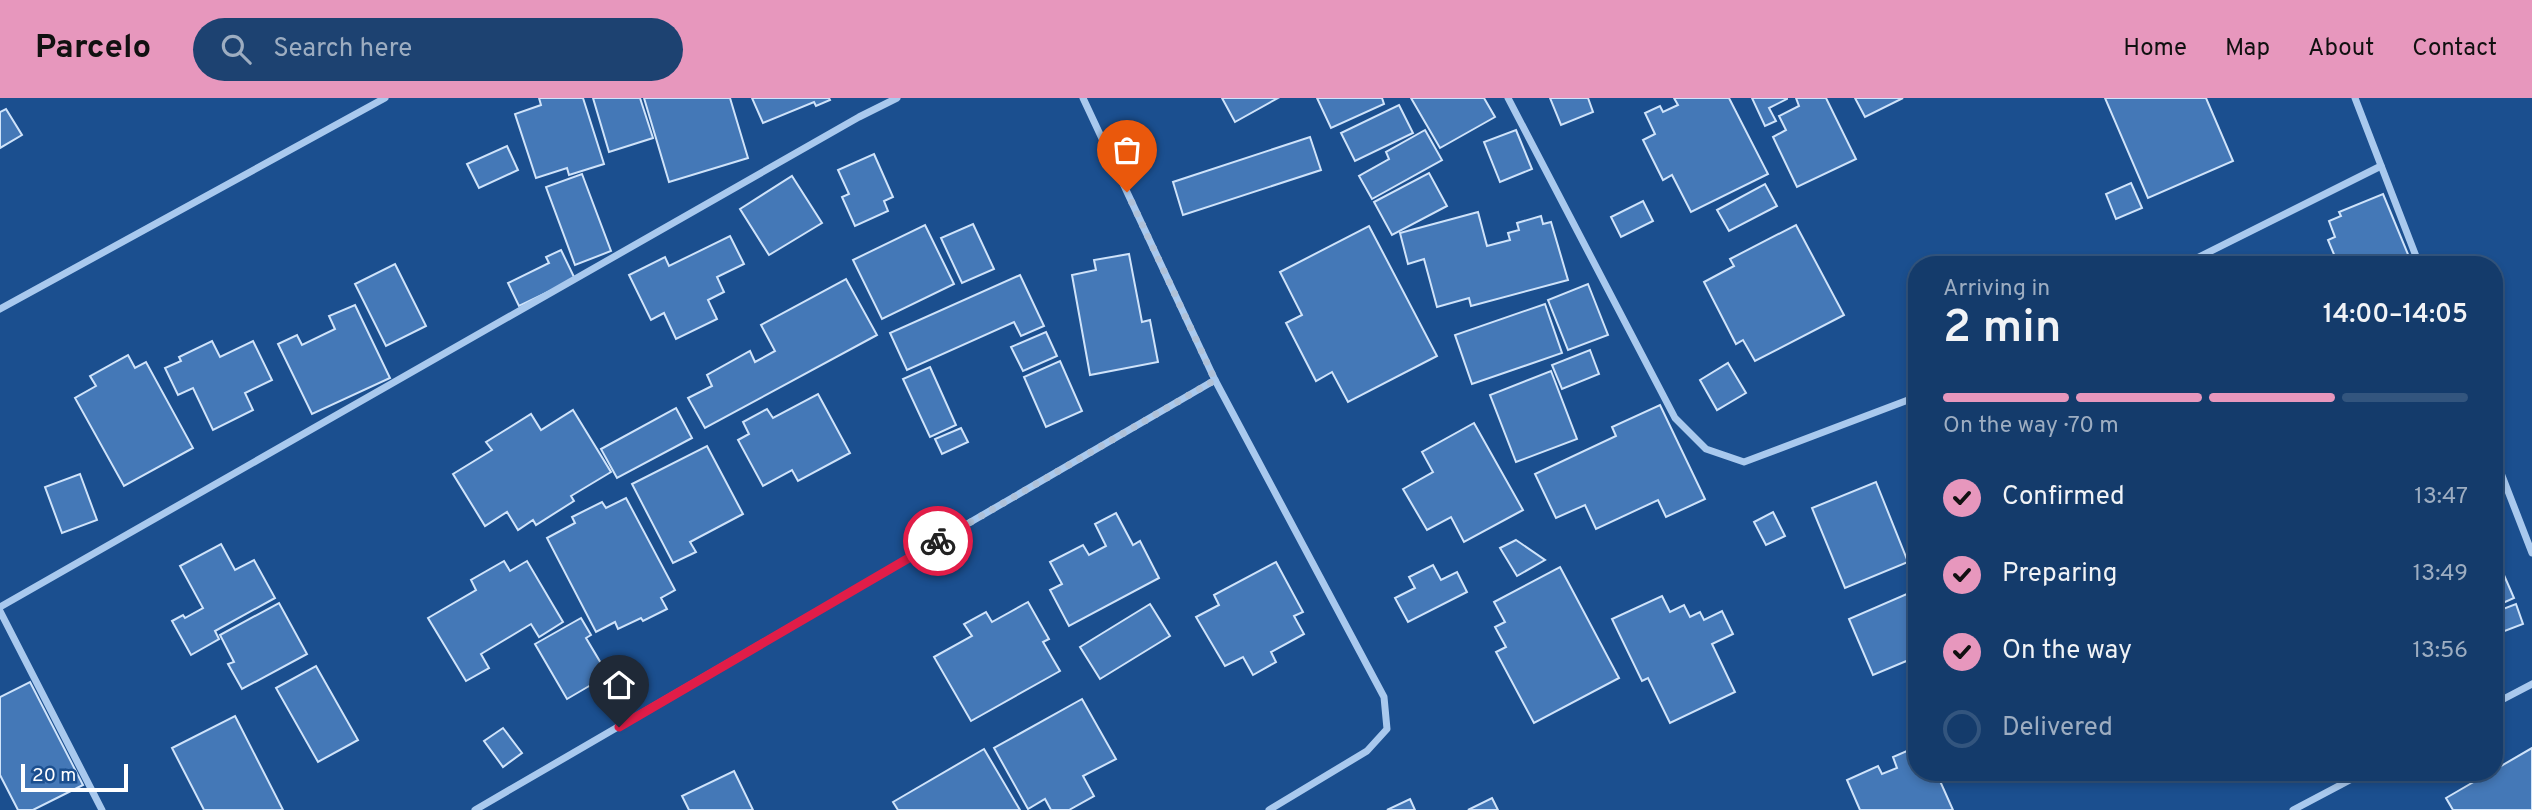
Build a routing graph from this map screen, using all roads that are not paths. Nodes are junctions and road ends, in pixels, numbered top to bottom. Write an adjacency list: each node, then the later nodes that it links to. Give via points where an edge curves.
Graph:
1 (385, 98): 9 (street)
2 (897, 98): 14 (street)
3 (1083, 98): 10 (street)
4 (1508, 98): 11 (street, via 1675,418 1706,449 1744,462)
5 (2355, 98): 6 (street)
6 (2381, 166): 7 (street); 8 (street)
7 (2201, 256)
8 (2416, 256)
9 (0, 309)
10 (1215, 380): 19 (street); 20 (street, via 1384,697 1387,729 1367,751)
11 (1908, 400)
12 (2503, 478): 13 (street)
13 (2532, 553)
14 (0, 609): 18 (street)
15 (2532, 684): 16 (street)
16 (2503, 699)
17 (2348, 781): 21 (street)
18 (102, 810)
19 (475, 810)
20 (1269, 810)
21 (2293, 810)

